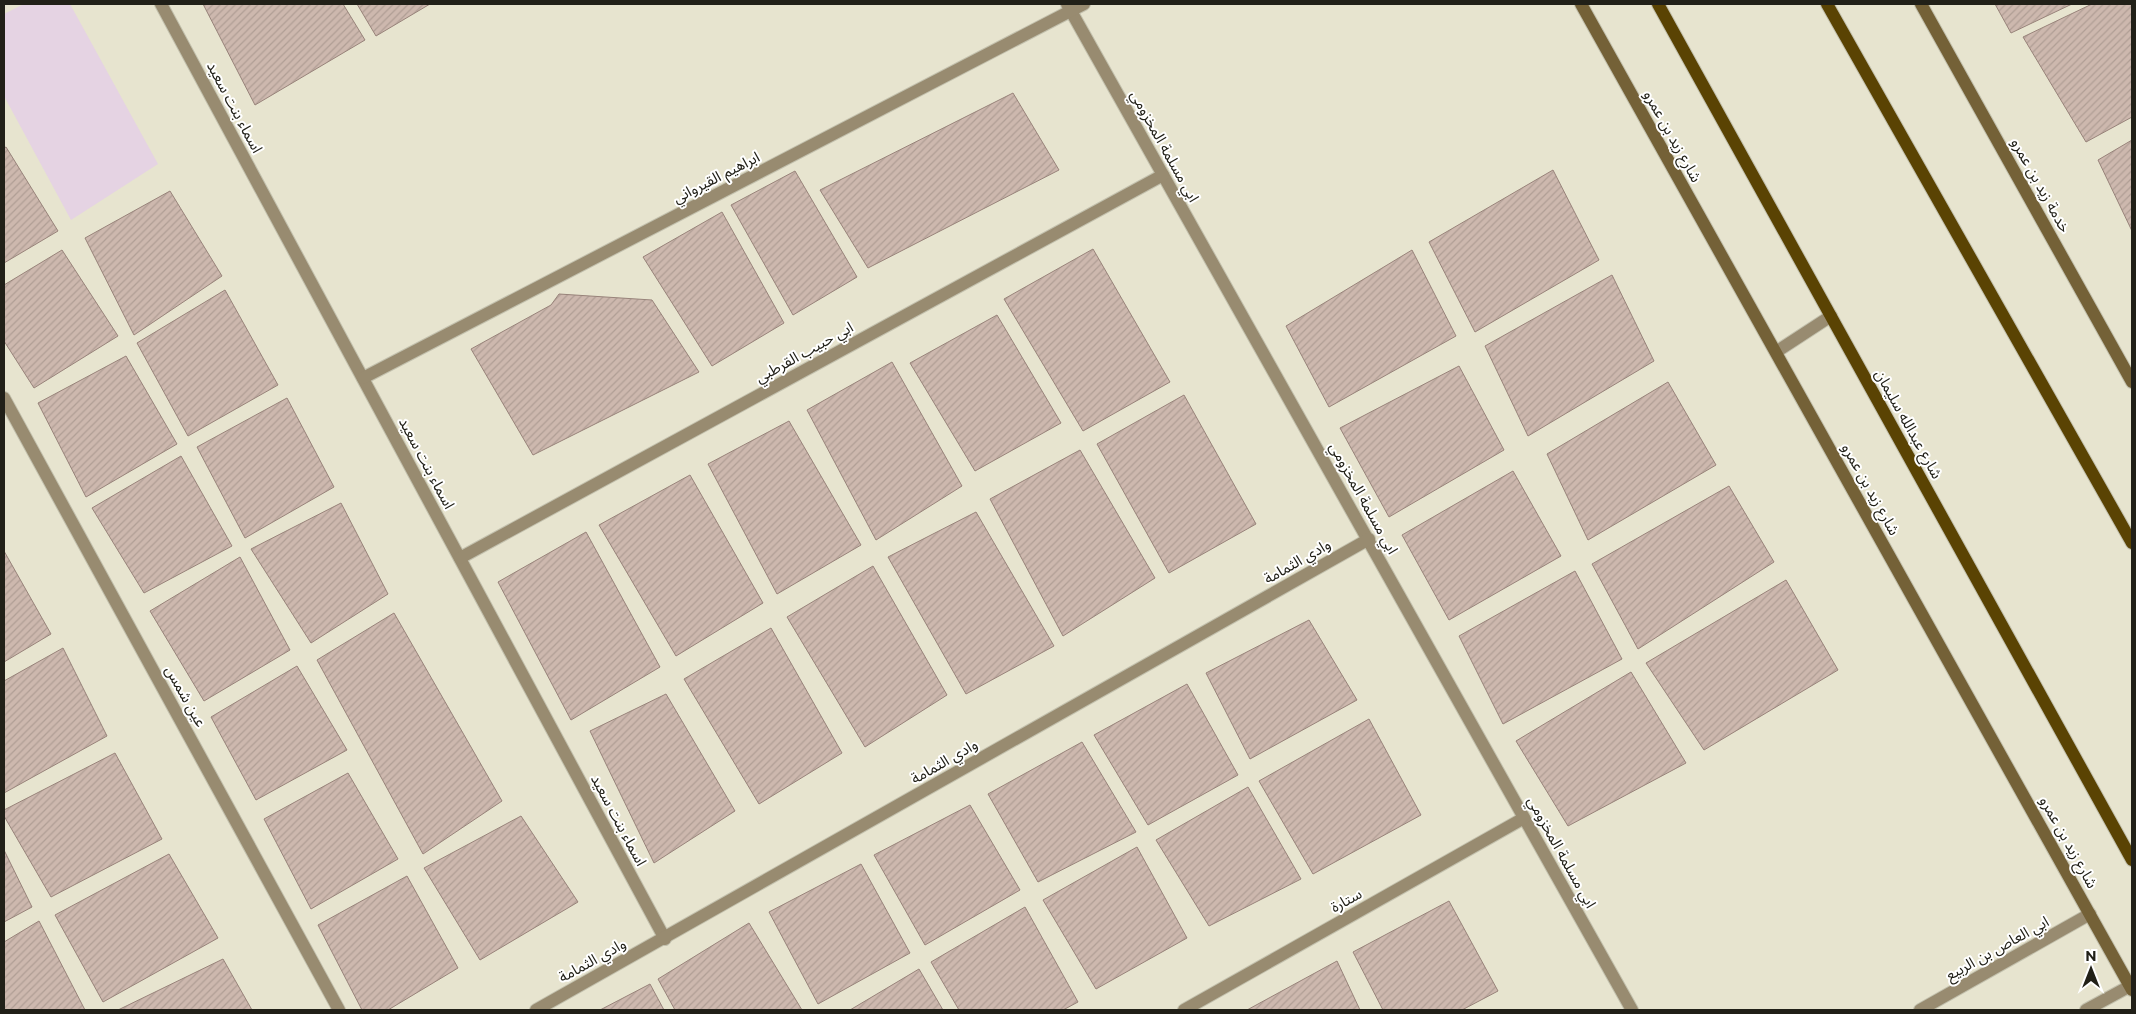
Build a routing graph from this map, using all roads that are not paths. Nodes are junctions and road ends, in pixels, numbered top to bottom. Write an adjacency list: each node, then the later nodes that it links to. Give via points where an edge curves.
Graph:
1 (161, 4): 11 (street, اسماء بنت سعيد)
2 (1084, 4): 7 (street, ابراهيم القيرواني)
3 (1581, 4): 10 (main road, شارع زيد بن عمرو)
4 (1658, 4): 9 (main road, شارع عبدالله سليمان)
5 (1827, 4): 15 (main road)
6 (1921, 4): 12 (main road, خدمة زيد بن عمرو)
7 (1069, 8): 8 (street, ابي مسلمة المخزومي); 11 (street, ابراهيم القيرواني)
8 (1163, 176): 14 (street, ابي مسلمة المخزومي); 16 (street, ابي حبيب القرطبي)
9 (1831, 316): 10 (street); 18 (main road, شارع عبدالله سليمان)
10 (1776, 352): 19 (main road, شارع زيد بن عمرو)
11 (363, 378): 16 (street, اسماء بنت سعيد)
12 (2132, 382)
13 (4, 398): 22 (street, عين شمس)
14 (1369, 538): 17 (street, ابي مسلمة المخزومي); 20 (street, وادي الثمامة)
15 (2132, 543)
16 (460, 558): 20 (street, اسماء بنت سعيد)
17 (1524, 818): 24 (street, ستارة); 25 (street, ابي مسلمة المخزومي)
18 (2132, 860)
19 (2090, 914): 21 (main road, شارع زيد بن عمرو); 26 (street, ابي العاص بن الربيع)
20 (665, 939): 23 (street, وادي الثمامة)
21 (2131, 988): 27 (street)
22 (339, 1010)
23 (536, 1010)
24 (1184, 1010)
25 (1632, 1010)
26 (1920, 1010)
27 (2086, 1010)

